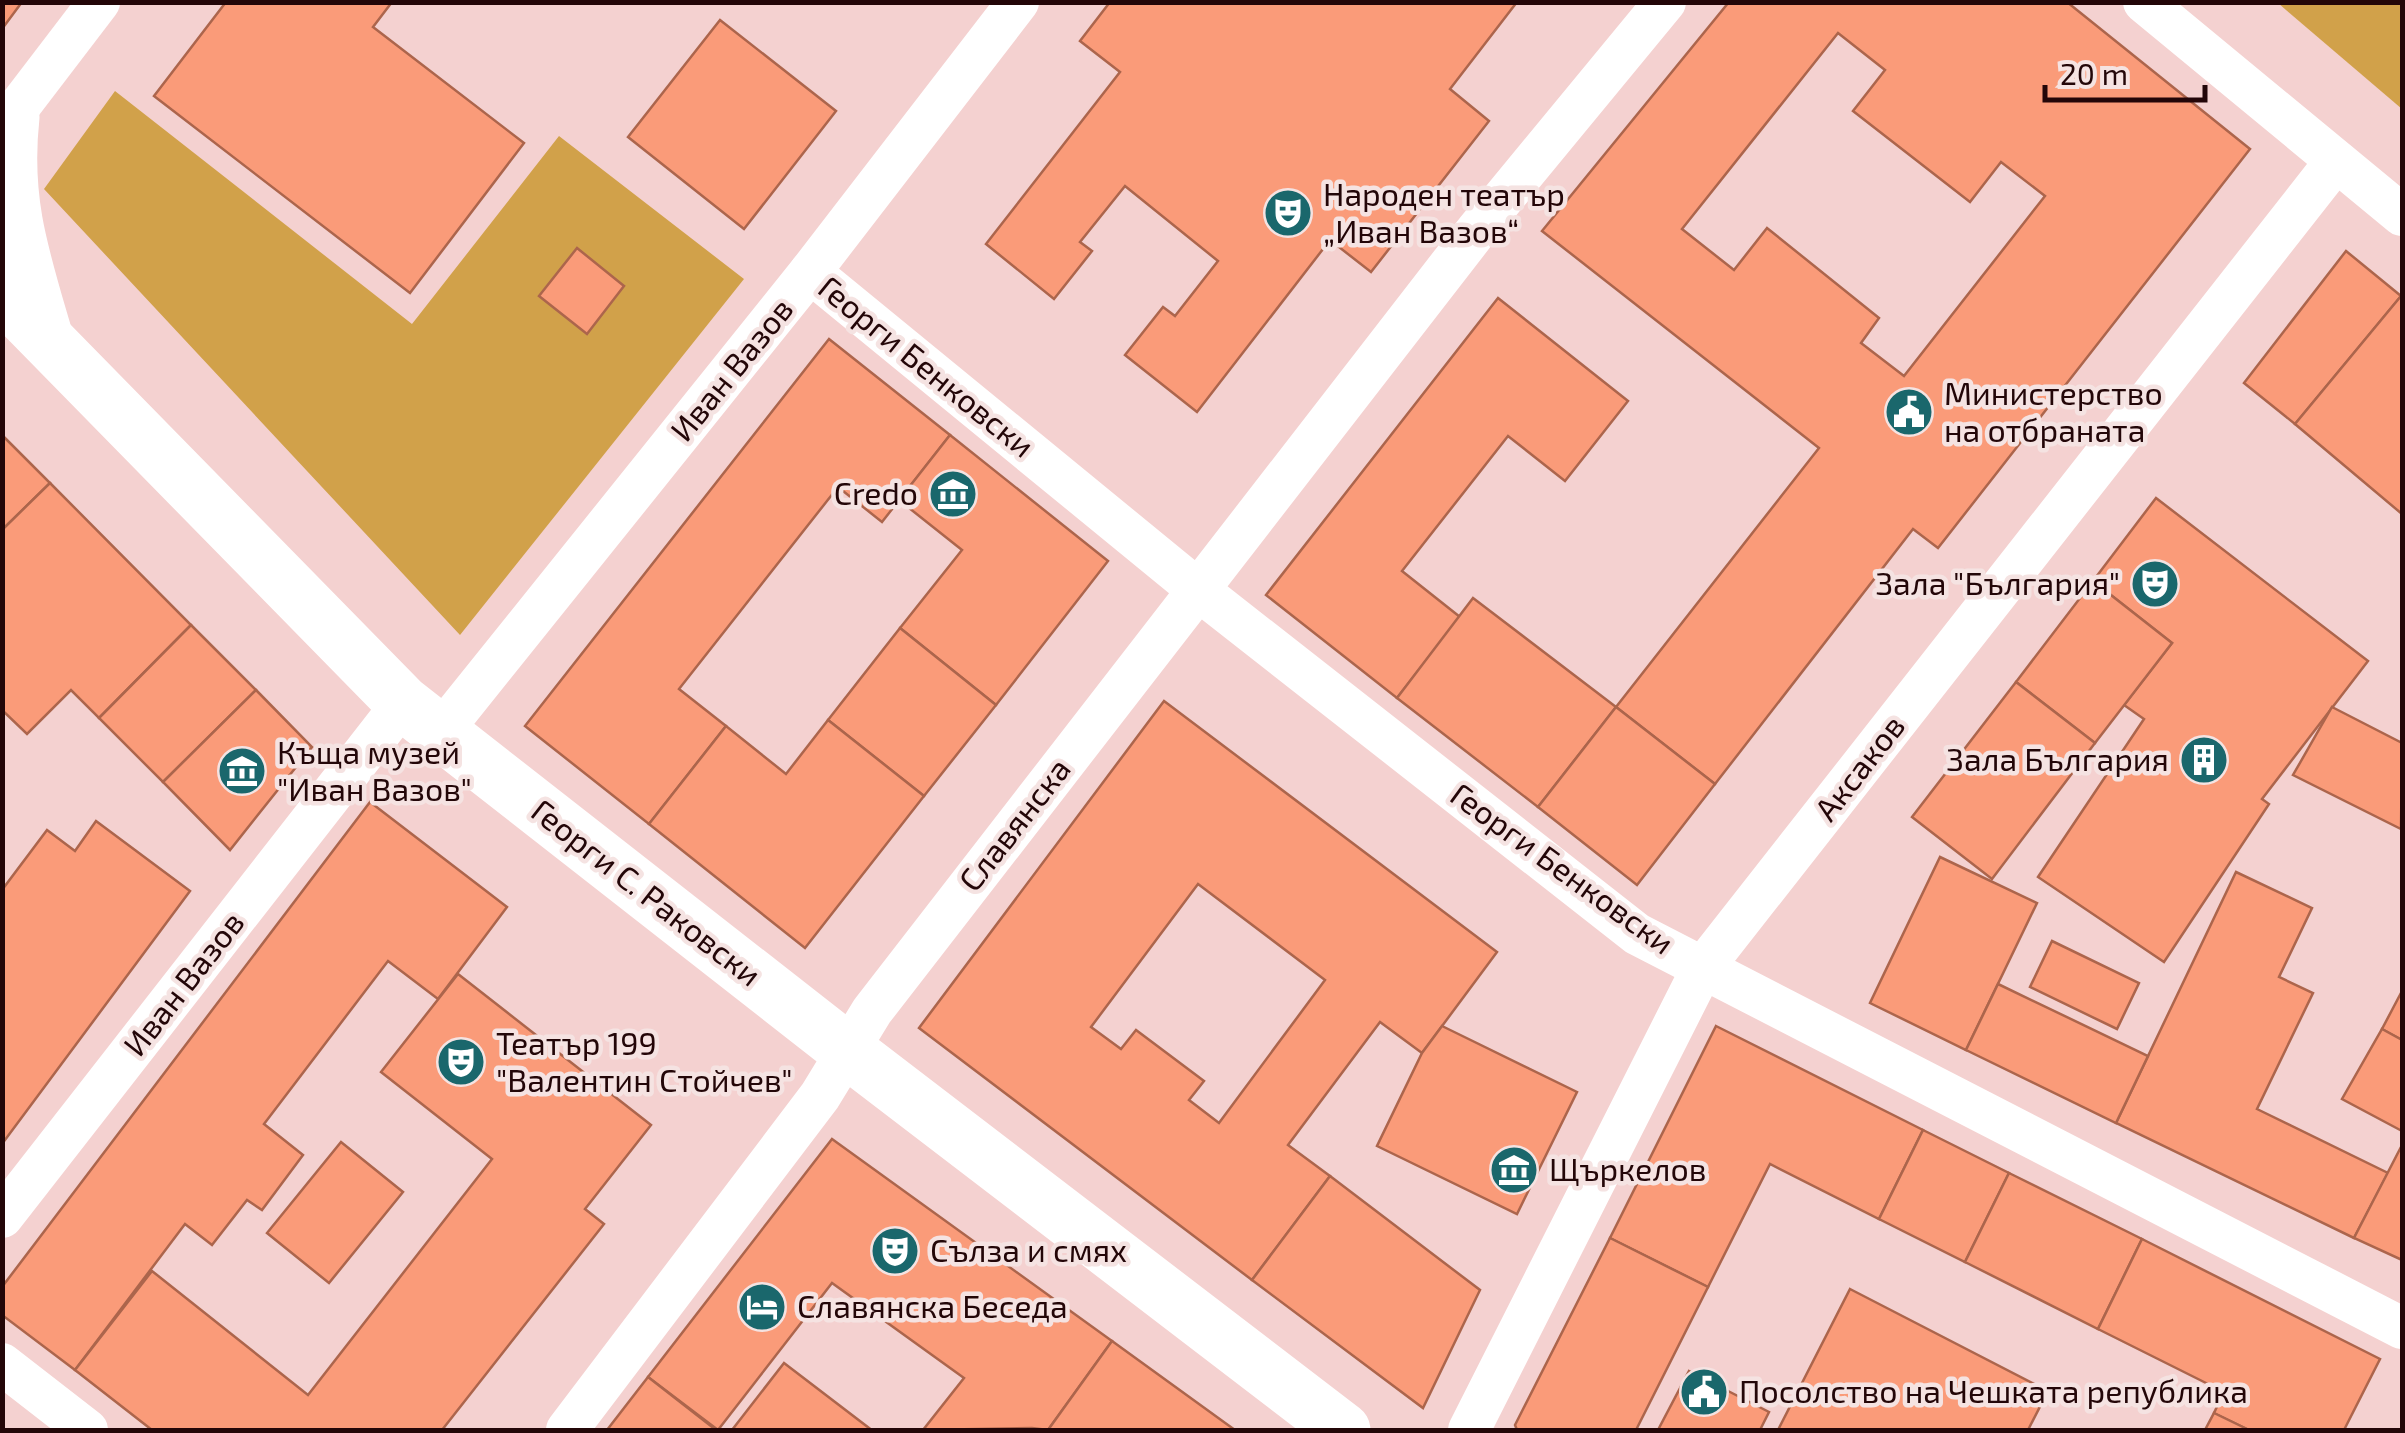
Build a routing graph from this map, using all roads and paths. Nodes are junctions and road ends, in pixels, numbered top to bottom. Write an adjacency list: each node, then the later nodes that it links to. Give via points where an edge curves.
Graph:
1 (99, 2): 5 (street)
2 (1018, 2): 8 (street, Иван Вазов)
3 (1665, 2): 11 (street, Славянска)
4 (2144, 2): 6 (street)
5 (7, 123): 10 (street, via 18,247)
6 (2336, 161): 7 (street); 13 (street, Аксаков)
7 (2402, 215)
8 (810, 272): 11 (street, Георги Бенковски); 12 (street, Иван Вазов)
9 (2, 294): 10 (street, Георги С. Раковски)
10 (46, 339): 12 (street, Георги С. Раковски)
11 (1197, 589): 13 (street, Георги Бенковски, via 1637,934); 14 (street, Славянска)
12 (422, 718): 14 (street, Георги С. Раковски); 15 (street, Иван Вазов)
13 (1702, 969): 16 (street, Георги Бенковски); 21 (street, Аксаков)
14 (848, 1051): 19 (street, Славянска); 20 (street, Георги С. Раковски)
15 (2, 1217)
16 (2402, 1328)
17 (2, 1364): 18 (street)
18 (87, 1430)
19 (566, 1430)
20 (1343, 1430)
21 (1469, 1430)

